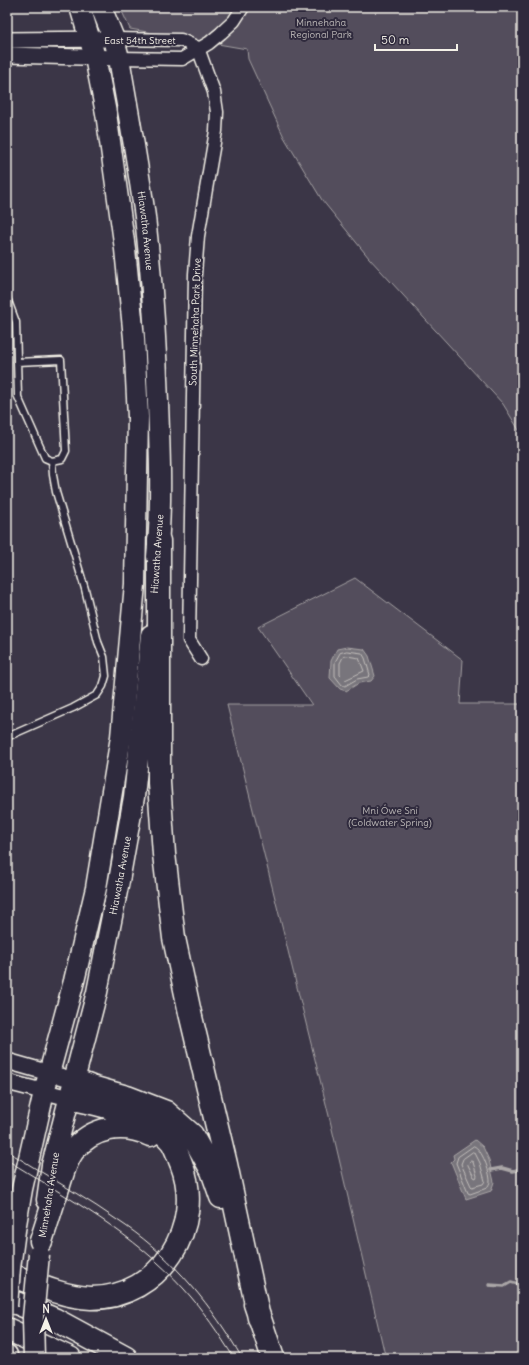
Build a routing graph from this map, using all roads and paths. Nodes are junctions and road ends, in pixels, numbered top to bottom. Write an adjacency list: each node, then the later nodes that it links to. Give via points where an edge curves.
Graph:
1 (80, 7): 6 (highway, Hiawatha Avenue)
2 (101, 7): 4 (highway, Hiawatha Avenue)
3 (243, 7): 7 (street, via 234,21 221,33)
4 (114, 39): 6 (street, East 54th Street); 7 (street, East 54th Street, via 181,40); 9 (highway, Hiawatha Avenue)
5 (7, 40): 6 (street, East 54th Street)
6 (92, 48): 8 (street, East 54th Street); 9 (street, East 54th Street); 18 (highway, Hiawatha Avenue, via 115,170 134,338 138,417 135,584 121,737 96,888)
7 (198, 48): 9 (street, East 54th Street, via 182,59); 14 (street, South Minnehaha Park Drive, via 214,92 217,112 198,236 195,274 189,640)
8 (7, 55)
9 (120, 58): 13 (highway, Hiawatha Avenue, via 144,210 151,275 160,448)
10 (7, 298): 11 (lane, via 16,322)
11 (17, 362): 12 (lane, via 18,397 45,458); 12 (lane, via 61,360 66,451 62,459)
12 (52, 461): 15 (lane, via 56,492 104,657 106,676 104,686 97,695)
13 (159, 541): 19 (highway, Hiawatha Avenue, via 134,797 97,992); 26 (highway, via 159,783 174,938)
14 (201, 659)
15 (7, 737)
16 (7, 1061): 18 (street, via 35,1068)
17 (7, 1082): 18 (street)
18 (47, 1083): 19 (street); 24 (highway, bridge, via 22,1189)
19 (71, 1089): 20 (highway, via 98,1104 133,1115 155,1128 171,1141); 21 (highway, Minnehaha Avenue, via 52,1165); 26 (highway, via 90,1086 127,1097 166,1112 192,1135 212,1171)
20 (180, 1160): 21 (highway, via 148,1134 131,1128 114,1127 84,1139 64,1166); 22 (highway, via 188,1190 185,1222 175,1249 159,1271 144,1282 112,1296 91,1298 71,1295)
21 (41, 1241): 29 (highway, Minnehaha Avenue, bridge, via 33,1318)
22 (7, 1273)
23 (7, 1299): 32 (highway, via 54,1319)
24 (7, 1306): 25 (highway)
25 (7, 1312)
26 (259, 1318): 33 (highway)
27 (7, 1329): 31 (highway)
28 (7, 1341): 30 (highway)
29 (34, 1358)
30 (44, 1358)
31 (70, 1358)
32 (126, 1358)
33 (273, 1358)

